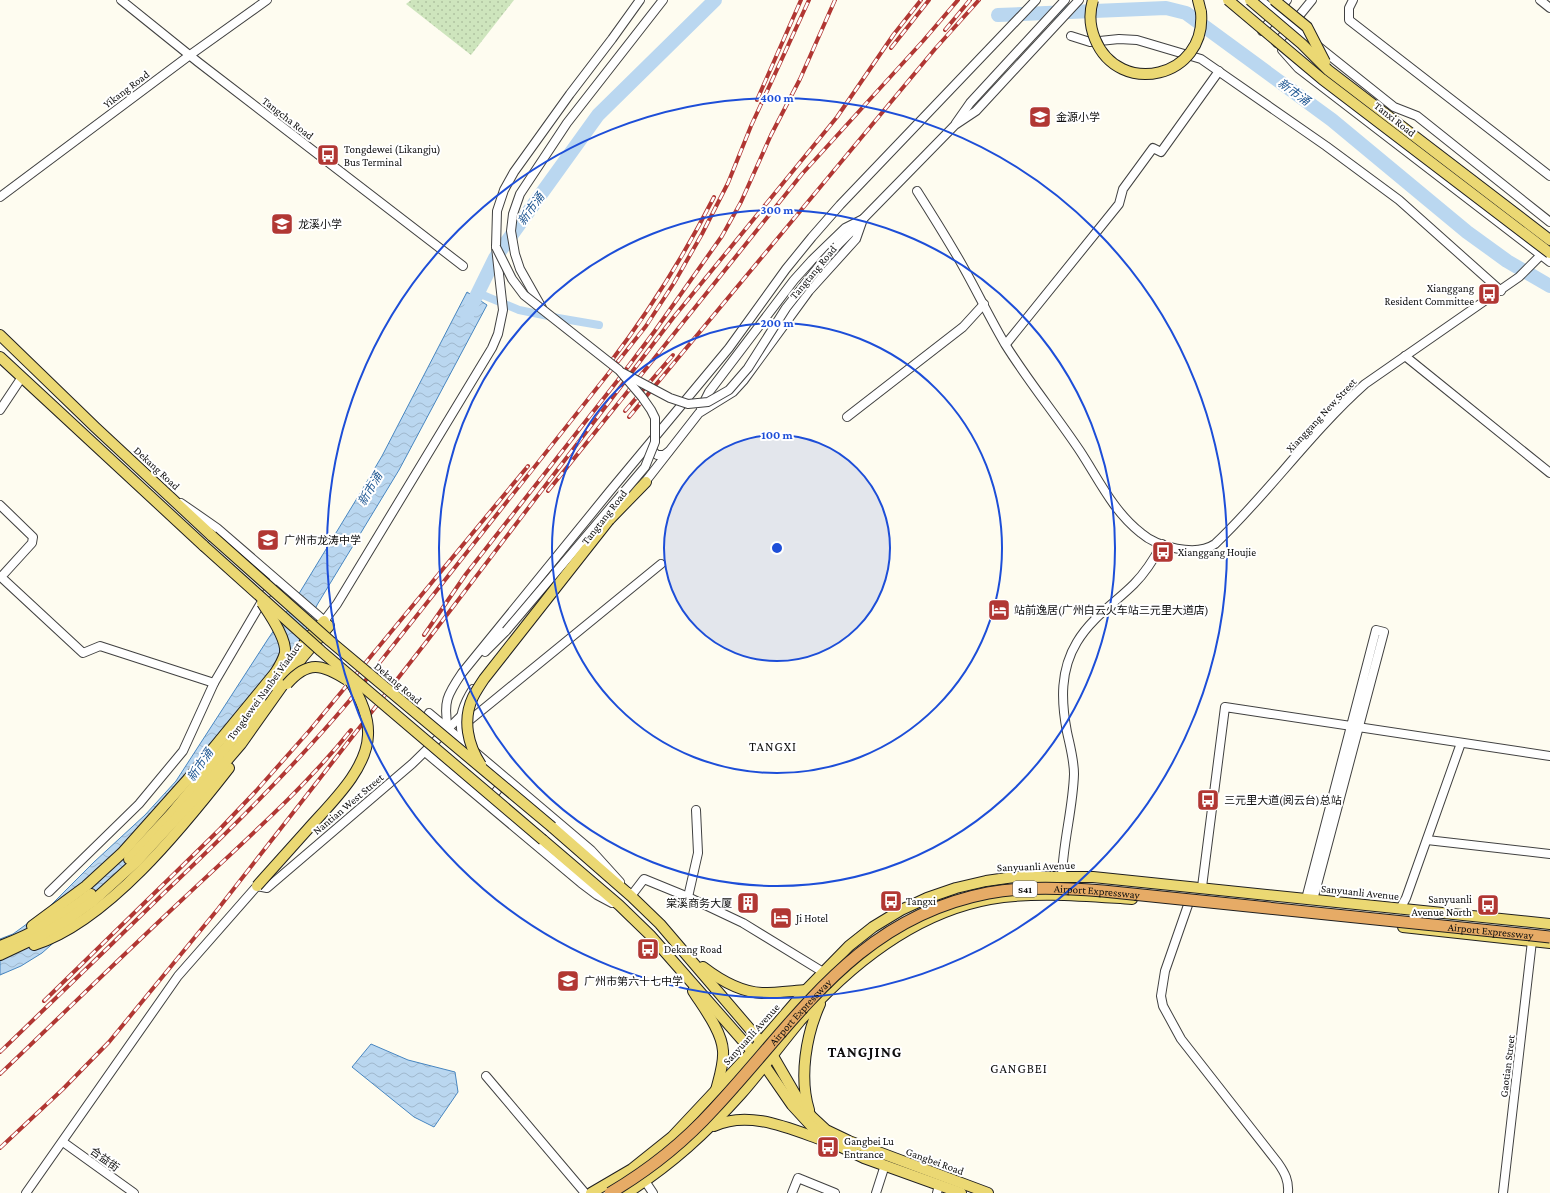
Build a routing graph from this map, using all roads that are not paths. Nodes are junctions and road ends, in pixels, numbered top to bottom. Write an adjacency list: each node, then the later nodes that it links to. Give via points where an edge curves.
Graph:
1 (121, 0): 25 (street, Tangcha Road)
2 (267, 0): 25 (street, Yikang Road)
3 (640, 0): 37 (street, via 570,94 508,184 497,211)
4 (663, 0): 43 (street, via 567,123 520,194 511,230 515,254 520,269)
5 (1036, 0): 53 (street, Tangtang Road, via 812,237 729,348)
6 (1065, 0): 30 (street, via 975,98)
7 (1079, 0): 30 (street, Tangtang Road, via 976,111)
8 (1093, 0): 9 (main road, bridge, via 1092,26 1097,43 1104,53 1117,66 1145,74 1175,66 1187,58 1194,49 1202,22)
9 (1198, 0)
10 (1224, 0): 22 (street)
11 (1228, 0): 38 (main road, Tanxi Road, bridge, via 1322,79)
12 (1250, 0): 27 (main road, Tanxi Road, bridge)
13 (1260, 0): 20 (street)
14 (1274, 0): 27 (main road, bridge, via 1307,27)
15 (1287, 0): 20 (street)
16 (1312, 0): 21 (street)
17 (1353, 0): 31 (street, via 1349,8 1349,20)
18 (1540, 0): 19 (street)
19 (1550, 8)
20 (1276, 13): 21 (street); 22 (street)
21 (1291, 26): 24 (street); 26 (street)
22 (1262, 31): 24 (street)
23 (1071, 36): 28 (street, via 1090,42 1137,40 1201,59)
24 (1277, 43): 29 (street, via 1298,68)
25 (190, 56): 33 (street, Yikang Road); 40 (street, Tangcha Road)
26 (1342, 66): 29 (street, via 1329,74 1326,85); 35 (street, via 1394,107 1417,116)
27 (1328, 70): 36 (main road, Tanxi Road, bridge)
28 (1219, 71): 41 (street, via 1399,200); 45 (street, via 1161,152 1153,148 1123,189 1119,204)
29 (1328, 92): 38 (street)
30 (955, 125): 34 (street, Tangtang Road)
31 (1550, 176)
32 (917, 191): 42 (street, Xianggang New Street)
33 (0, 197)
34 (863, 219): 48 (street, bridge, via 823,261 786,308 748,368 729,390 708,402 688,404 670,398); 51 (street, via 845,228 794,280 709,392); 51 (street, Tangtang Road, via 856,239 809,291 744,380 732,392)
35 (1550, 222)
36 (1550, 240)
37 (496, 247): 43 (street, bridge, via 512,279 524,295); 63 (street, via 503,310 492,348 337,604)
38 (1545, 254): 39 (street); 41 (street, Xianggang New Street, via 1530,264 1519,278)
39 (1550, 262)
40 (463, 266)
41 (1501, 291): 46 (street, Xianggang New Street)
42 (984, 304): 45 (street, Xianggang New Street); 52 (street, via 963,327)
43 (542, 308): 48 (street, bridge)
44 (0, 335): 57 (main road, Dekang Road)
45 (1006, 344): 59 (street, Xianggang New Street, via 1127,521 1139,532)
46 (1405, 356): 55 (street); 59 (street, Xianggang New Street, via 1352,396 1215,544 1185,550)
47 (0, 357): 49 (main road)
48 (619, 370): 64 (street, bridge, via 642,397 655,418 653,448 645,467 506,631)
49 (22, 377): 50 (street); 62 (main road, bridge)
50 (0, 410)
51 (699, 413): 54 (street, Tangtang Road)
52 (847, 417)
53 (653, 439): 54 (street, via 651,449 654,453 660,455); 64 (street, Tangtang Road)
54 (668, 452): 56 (street, Tangtang Road)
55 (1550, 473)
56 (646, 482): 69 (street, Tangtang Road, via 518,642 481,676 467,698); 78 (main road, bridge, via 609,520 484,678 472,697 467,731 477,758)
57 (164, 491): 61 (street, via 217,528); 78 (main road, Dekang Road, bridge, via 336,645)
58 (0, 505): 66 (street, via 33,537 32,543 1,577 83,653 100,646)
59 (1162, 544): 84 (street, via 1140,578 1085,629 1067,665 1063,683 1063,705 1074,773 1062,858)
60 (662, 564): 71 (street)
61 (275, 579): 63 (street); 66 (street)
62 (254, 591): 67 (main road, bridge); 100 (main road, bridge, via 279,631 284,644 283,659 270,680 188,779 122,853 86,886)
63 (324, 621): 73 (main road, Tongdewei Nanbei Viaduct, via 298,664)
64 (462, 673): 72 (street, Tangtang Road, via 447,699 445,711)
65 (350, 681): 67 (main road, bridge); 85 (main road, bridge, via 362,704 367,721 366,748 360,763 341,791); 101 (main road, bridge, via 324,668 313,666 294,675 239,755 132,879 87,917 63,932 40,943)
66 (214, 683): 87 (street, via 183,751 139,804)
67 (378, 699): 93 (main road, bridge)
68 (429, 713): 72 (street)
69 (462, 715): 71 (street, Tangtang Road); 72 (street)
70 (1355, 727): 70 (street, via 1384,632 1376,630); 75 (street); 86 (street, via 1225,707); 91 (street)
71 (461, 728): 72 (street); 74 (street, Tangtang Road)
72 (451, 731): 74 (street); 76 (street, Nantian West Street)
73 (238, 742): 100 (main road, Tongdewei Nanbei Viaduct, via 109,879 65,913); 101 (main road, Tongdewei Nanbei Viaduct, via 156,842 112,885 64,922)
74 (465, 743): 79 (street)
75 (1461, 743): 77 (street); 82 (street)
76 (425, 752): 80 (street); 85 (street, Nantian West Street, via 267,888)
77 (1550, 756)
78 (493, 778): 88 (main road, Dekang Road, bridge)
79 (507, 778): 80 (street); 88 (street, via 591,850)
80 (486, 804): 93 (street, via 581,883)
81 (696, 810): 89 (street, via 698,853)
82 (1427, 840): 83 (street); 94 (street)
83 (1550, 854)
84 (1062, 876): 86 (main road, Sanyuanli Avenue); 104 (main road, Sanyuanli Avenue, via 1001,878 956,888 927,898 873,927 849,946)
85 (257, 886): 115 (street, via 178,976)
86 (1202, 888): 90 (main road, Sanyuanli Avenue)
87 (49, 892)
88 (631, 896): 89 (street, via 644,879); 102 (main road, Dekang Road)
89 (688, 897): 104 (street, via 743,923)
90 (1295, 898): 91 (main road, Sanyuanli Avenue); 95 (main road)
91 (1310, 899): 94 (main road, Sanyuanli Avenue)
92 (1188, 905): 95 (main road); 106 (main road, via 1052,895 1009,897 973,903 935,916 901,934 860,962); 132 (street, via 1165,971 1161,996 1163,1006 1182,1039 1286,1174)
93 (622, 908): 103 (main road)
94 (1400, 909): 96 (main road, Sanyuanli Avenue)
95 (1293, 915): 98 (main road)
96 (1550, 924)
97 (1550, 937): 124 (highway, Airport Expressway / S41, bridge, via 1056,888 1019,889 960,900 933,909 902,924 858,953 820,989 689,1135 649,1167)
98 (1532, 941): 99 (main road); 133 (street, Gaotian Street)
99 (1550, 943)
100 (5, 945)
101 (0, 955)
102 (689, 956): 105 (main road, via 714,975 746,990 762,993); 107 (main road, Dekang Road)
103 (678, 967): 108 (main road); 112 (main road, via 720,1037 723,1050 722,1065)
104 (820, 975): 105 (main road, Sanyuanli Avenue); 106 (main road, via 819,985)
105 (806, 990): 107 (main road, Sanyuanli Avenue)
106 (827, 993): 109 (main road); 113 (main road, via 816,1013 805,1066 806,1098)
107 (761, 1042): 108 (main road, Sanyuanli Avenue); 109 (main road, Dekang Road)
108 (752, 1051): 110 (main road); 112 (main road, Sanyuanli Avenue)
109 (773, 1056): 110 (main road); 113 (main road, Gangbei Road, via 798,1099)
110 (765, 1066): 114 (main road); 116 (main road, Gangbei Road, via 804,1120)
111 (486, 1076): 122 (street)
112 (715, 1092): 123 (main road, Sanyuanli Avenue, via 661,1146 632,1169)
113 (812, 1117): 131 (main road, Gangbei Road, via 826,1130 850,1141)
114 (709, 1128): 116 (main road, via 725,1120 756,1120); 118 (main road, via 678,1157)
115 (63, 1142): 120 (street); 121 (street, 合益街)
116 (835, 1144): 117 (main road, Gangbei Road)
117 (885, 1165): 119 (main road, Gangbei Road); 129 (street)
118 (645, 1181): 125 (main road); 126 (street)
119 (938, 1189): 130 (main road, Gangbei Road)
120 (26, 1193)
121 (134, 1193)
122 (584, 1193)
123 (591, 1193)
124 (610, 1193)
125 (627, 1193)
126 (653, 1193)
127 (792, 1193): 128 (street, via 798,1178)
128 (835, 1193)
129 (876, 1193)
130 (960, 1193)
131 (988, 1193)
132 (1288, 1193)
133 (1503, 1193)

